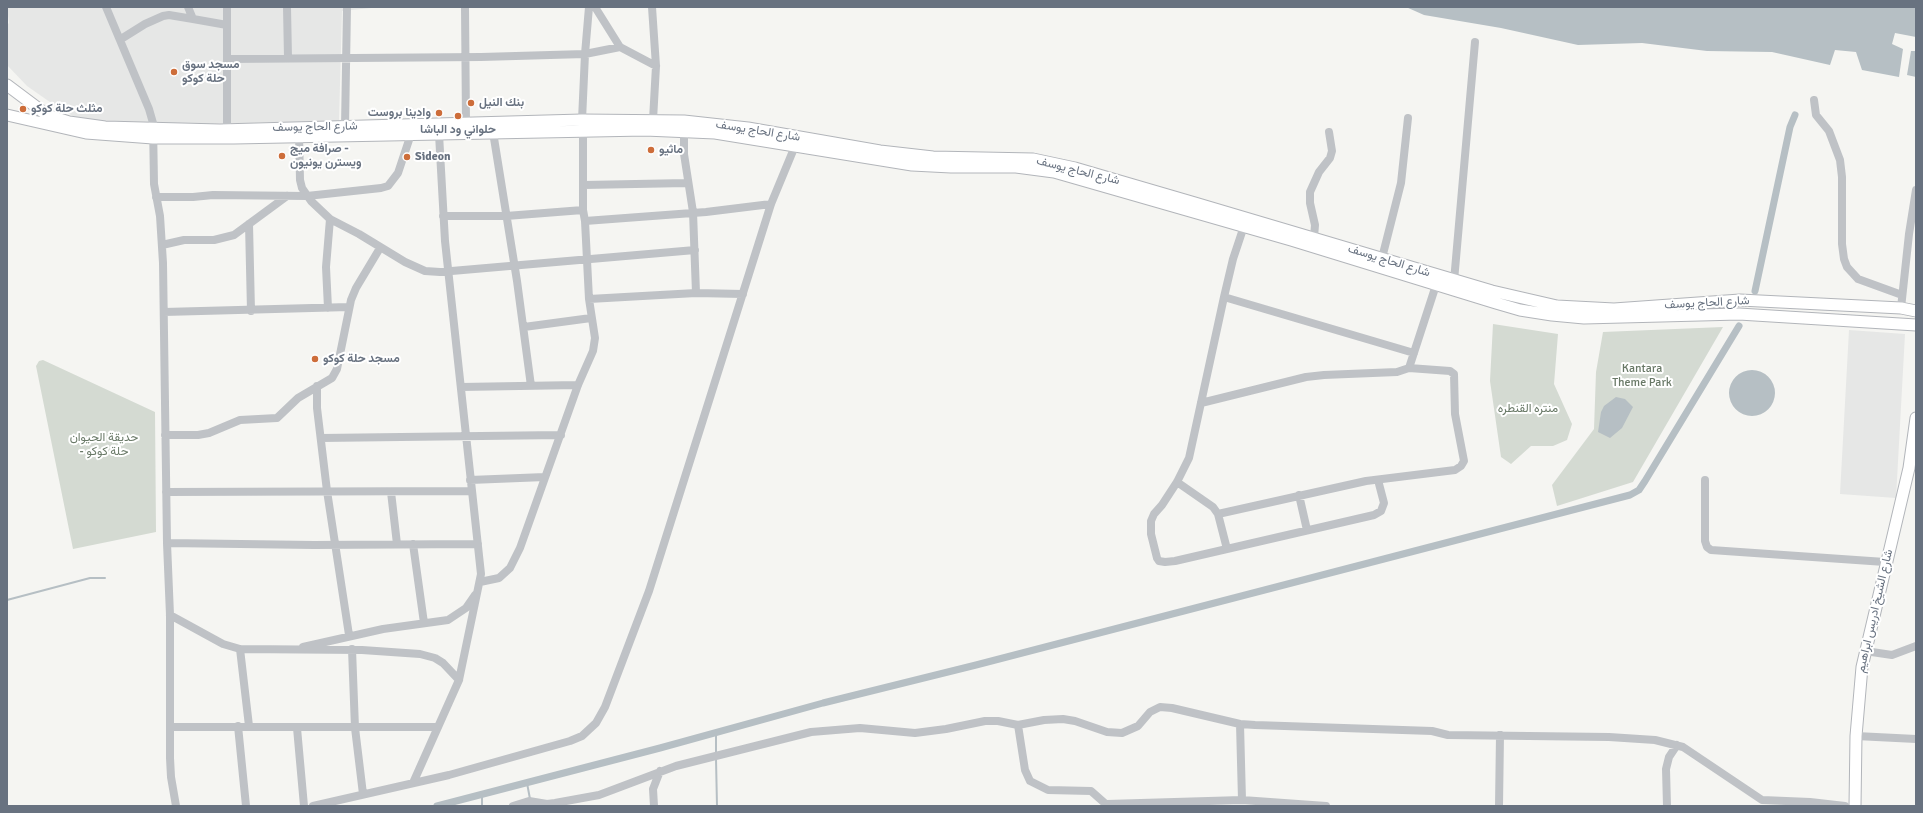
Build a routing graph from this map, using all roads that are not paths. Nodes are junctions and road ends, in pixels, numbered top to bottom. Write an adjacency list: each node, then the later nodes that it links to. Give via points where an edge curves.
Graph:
1 (106, 7): 12 (street)
2 (188, 7): 10 (street)
3 (227, 7): 11 (street)
4 (287, 7): 18 (street)
5 (347, 7): 17 (street)
6 (465, 7): 16 (street)
7 (589, 7): 15 (street)
8 (595, 7): 14 (street)
9 (652, 7): 20 (street)
10 (193, 19): 11 (street); 12 (street, via 163,16)
11 (227, 24): 19 (street)
12 (121, 39): 34 (street, via 149,109)
13 (1475, 42): 62 (street)
14 (620, 47): 15 (street); 20 (street)
15 (585, 54): 16 (street); 27 (street)
16 (466, 56): 17 (street); 26 (street)
17 (345, 57): 18 (street); 28 (street)
18 (288, 58): 19 (street)
19 (227, 59): 29 (street)
20 (656, 66): 25 (street)
21 (7, 85): 34 (main road, via 47,115 59,120)
22 (1814, 100): 66 (street, via 1816,115 1828,131 1840,160 1842,244 1847,267 1858,279)
23 (7, 115): 34 (main road, via 86,133)
24 (1408, 118): 58 (street, via 1400,183)
25 (654, 120): 27 (main road, شارع الحاج يوسف); 54 (main road, شارع الحاج يوسف, via 718,124 932,157 1033,159 1075,168)
26 (466, 123): 27 (main road, شارع الحاج يوسف); 28 (main road, شارع الحاج يوسف)
27 (582, 125): 30 (main road, شارع الحاج يوسف); 32 (main road, شارع الحاج يوسف); 39 (street)
28 (345, 126): 31 (main road, شارع الحاج يوسف)
29 (227, 129): 31 (main road, شارع الحاج يوسف); 34 (main road, شارع الحاج يوسف)
30 (684, 131): 37 (main road, شارع الحاج يوسف, via 715,133); 38 (street)
31 (299, 132): 34 (main road, شارع الحاج يوسف); 35 (main road, شارع الحاج يوسف); 42 (street, via 300,180)
32 (493, 132): 36 (main road, شارع الحاج يوسف); 49 (street)
33 (1329, 132): 54 (street, via 1332,151 1330,158 1319,172 1310,192 1315,225)
34 (153, 133): 43 (street)
35 (412, 134): 36 (main road, شارع الحاج يوسف); 42 (street, via 398,173 388,186)
36 (439, 134): 48 (street)
37 (795, 146): 45 (street); 53 (main road, شارع الحاج يوسف, via 912,165 951,168 1016,167 1054,172)
38 (687, 183): 39 (street); 47 (street)
39 (584, 185): 46 (street)
40 (1916, 190): 44 (street)
41 (288, 196): 42 (street); 43 (street); 52 (street)
42 (307, 196): 50 (street)
43 (156, 197): 55 (street)
44 (1915, 202): 66 (street, via 1908,234)
45 (771, 204): 47 (street); 65 (street)
46 (583, 210): 49 (street); 51 (street)
47 (693, 212): 51 (street); 57 (street)
48 (443, 216): 49 (street); 61 (street)
49 (506, 216): 60 (street)
50 (330, 219): 56 (street); 70 (street, via 326,267)
51 (585, 220): 59 (street)
52 (249, 224): 55 (street, via 234,235 214,240 184,240); 72 (street)
53 (1244, 226): 63 (main road, شارع الحاج يوسف); 67 (street)
54 (1314, 237): 58 (main road, شارع الحاج يوسف)
55 (162, 244): 74 (street)
56 (380, 248): 61 (street, via 424,271); 69 (street, via 356,288)
57 (695, 250): 59 (street); 64 (street)
58 (1382, 258): 62 (main road, شارع الحاج يوسف)
59 (586, 259): 60 (street); 68 (street)
60 (514, 264): 61 (street); 77 (street)
61 (448, 270): 82 (street)
62 (1454, 281): 71 (main road, شارع الحاج يوسف, via 1524,300 1585,308 1614,309 1740,300)
63 (1436, 285): 76 (main road, شارع الحاج يوسف, via 1520,310 1564,317 1739,314); 78 (street)
64 (696, 293): 65 (street); 68 (street)
65 (743, 294): 132 (street, via 649,591 610,694 596,723 582,736 570,741)
66 (1902, 295): 71 (street)
67 (1224, 297): 78 (street); 84 (street)
68 (589, 299): 75 (street)
69 (349, 307): 70 (street); 81 (street, via 335,375)
70 (328, 308): 72 (street)
71 (1900, 308): 73 (main road, شارع الحاج يوسف)
72 (251, 310): 74 (street)
73 (1916, 310)
74 (164, 312): 86 (street)
75 (591, 318): 77 (street); 80 (street, via 595,338)
76 (1916, 325)
77 (524, 327): 83 (street)
78 (1414, 353): 79 (street)
79 (1409, 368): 84 (street, via 1397,372 1306,378); 92 (street, via 1450,370 1454,374 1455,414 1464,461 1455,470)
80 (578, 385): 83 (street); 87 (street)
81 (317, 386): 86 (street, via 298,398 277,418 240,420 198,435); 89 (street)
82 (461, 386): 83 (street); 88 (street)
83 (531, 386)
84 (1201, 403): 94 (street, via 1189,458)
85 (1916, 418): 108 (main road, شارع الشيخ ادريس ابراهيم, via 1909,468)
86 (165, 435): 97 (street)
87 (561, 435): 88 (street); 90 (street)
88 (466, 436): 89 (street); 91 (street)
89 (321, 438): 95 (street)
90 (545, 477): 91 (street); 109 (street, via 520,548 510,568 506,574)
91 (470, 480): 96 (street)
92 (1378, 480): 99 (street); 101 (street, via 1384,503 1381,511 1374,515)
93 (1705, 480): 108 (street, via 1705,541 1711,550)
94 (1177, 482): 100 (street, via 1213,507); 107 (street, via 1150,521 1159,561 1175,561)
95 (326, 491): 97 (street); 98 (street); 106 (street)
96 (472, 491): 98 (street); 105 (street)
97 (166, 492): 102 (street)
98 (391, 492): 103 (street)
99 (1299, 495): 100 (street); 101 (street)
100 (1218, 514): 107 (street)
101 (1308, 530): 107 (street)
102 (167, 543): 106 (street); 110 (street)
103 (397, 544): 104 (street); 106 (street)
104 (413, 544): 105 (street); 111 (street)
105 (478, 544): 109 (street)
106 (335, 545): 112 (street)
107 (1227, 549)
108 (1886, 562): 117 (main road, شارع الشيخ ادريس ابراهيم)
109 (480, 584): 111 (street, via 473,599 457,615 448,620); 118 (street)
110 (170, 614): 114 (street, via 223,644); 121 (street)
111 (424, 623): 112 (street)
112 (349, 635): 115 (street)
113 (1916, 646): 117 (street, via 1892,655)
114 (240, 648): 115 (street); 123 (street)
115 (294, 649): 116 (street)
116 (352, 650): 118 (street, via 420,654 435,658); 126 (street)
117 (1865, 651): 128 (main road, شارع الشيخ ادريس ابراهيم)
118 (459, 680): 124 (street)
119 (1240, 724): 120 (street, via 1160,707 1150,712 1138,726 1122,733 1107,732 1075,720 1063,719); 127 (street, via 1432,731 1448,735); 134 (street)
120 (1018, 725): 131 (street, via 985,721 919,732 868,728 810,732); 135 (street, via 1025,770 1030,781 1048,790 1091,791)
121 (170, 726): 122 (street); 136 (street, via 171,777)
122 (238, 726): 123 (street); 137 (street)
123 (249, 726): 125 (street)
124 (438, 727): 126 (street); 132 (street)
125 (297, 728): 126 (street); 138 (street)
126 (355, 728): 133 (street)
127 (1500, 735): 130 (street, via 1637,738); 143 (street)
128 (1856, 736): 129 (street); 146 (main road, شارع الشيخ ادريس ابراهيم)
129 (1916, 739)
130 (1677, 745): 144 (street, via 1669,757 1666,769); 145 (street, via 1720,770 1762,800)
131 (660, 771): 140 (street, via 599,795 547,804 529,801); 141 (street, via 653,789)
132 (413, 783): 133 (street)
133 (363, 794): 139 (street)
134 (1242, 800): 135 (street); 142 (street)
135 (1107, 805)
136 (176, 806)
137 (246, 806)
138 (304, 806)
139 (313, 806)
140 (513, 806)
141 (654, 806)
142 (1326, 806)
143 (1499, 806)
144 (1667, 806)
145 (1845, 806)
146 (1855, 806)

